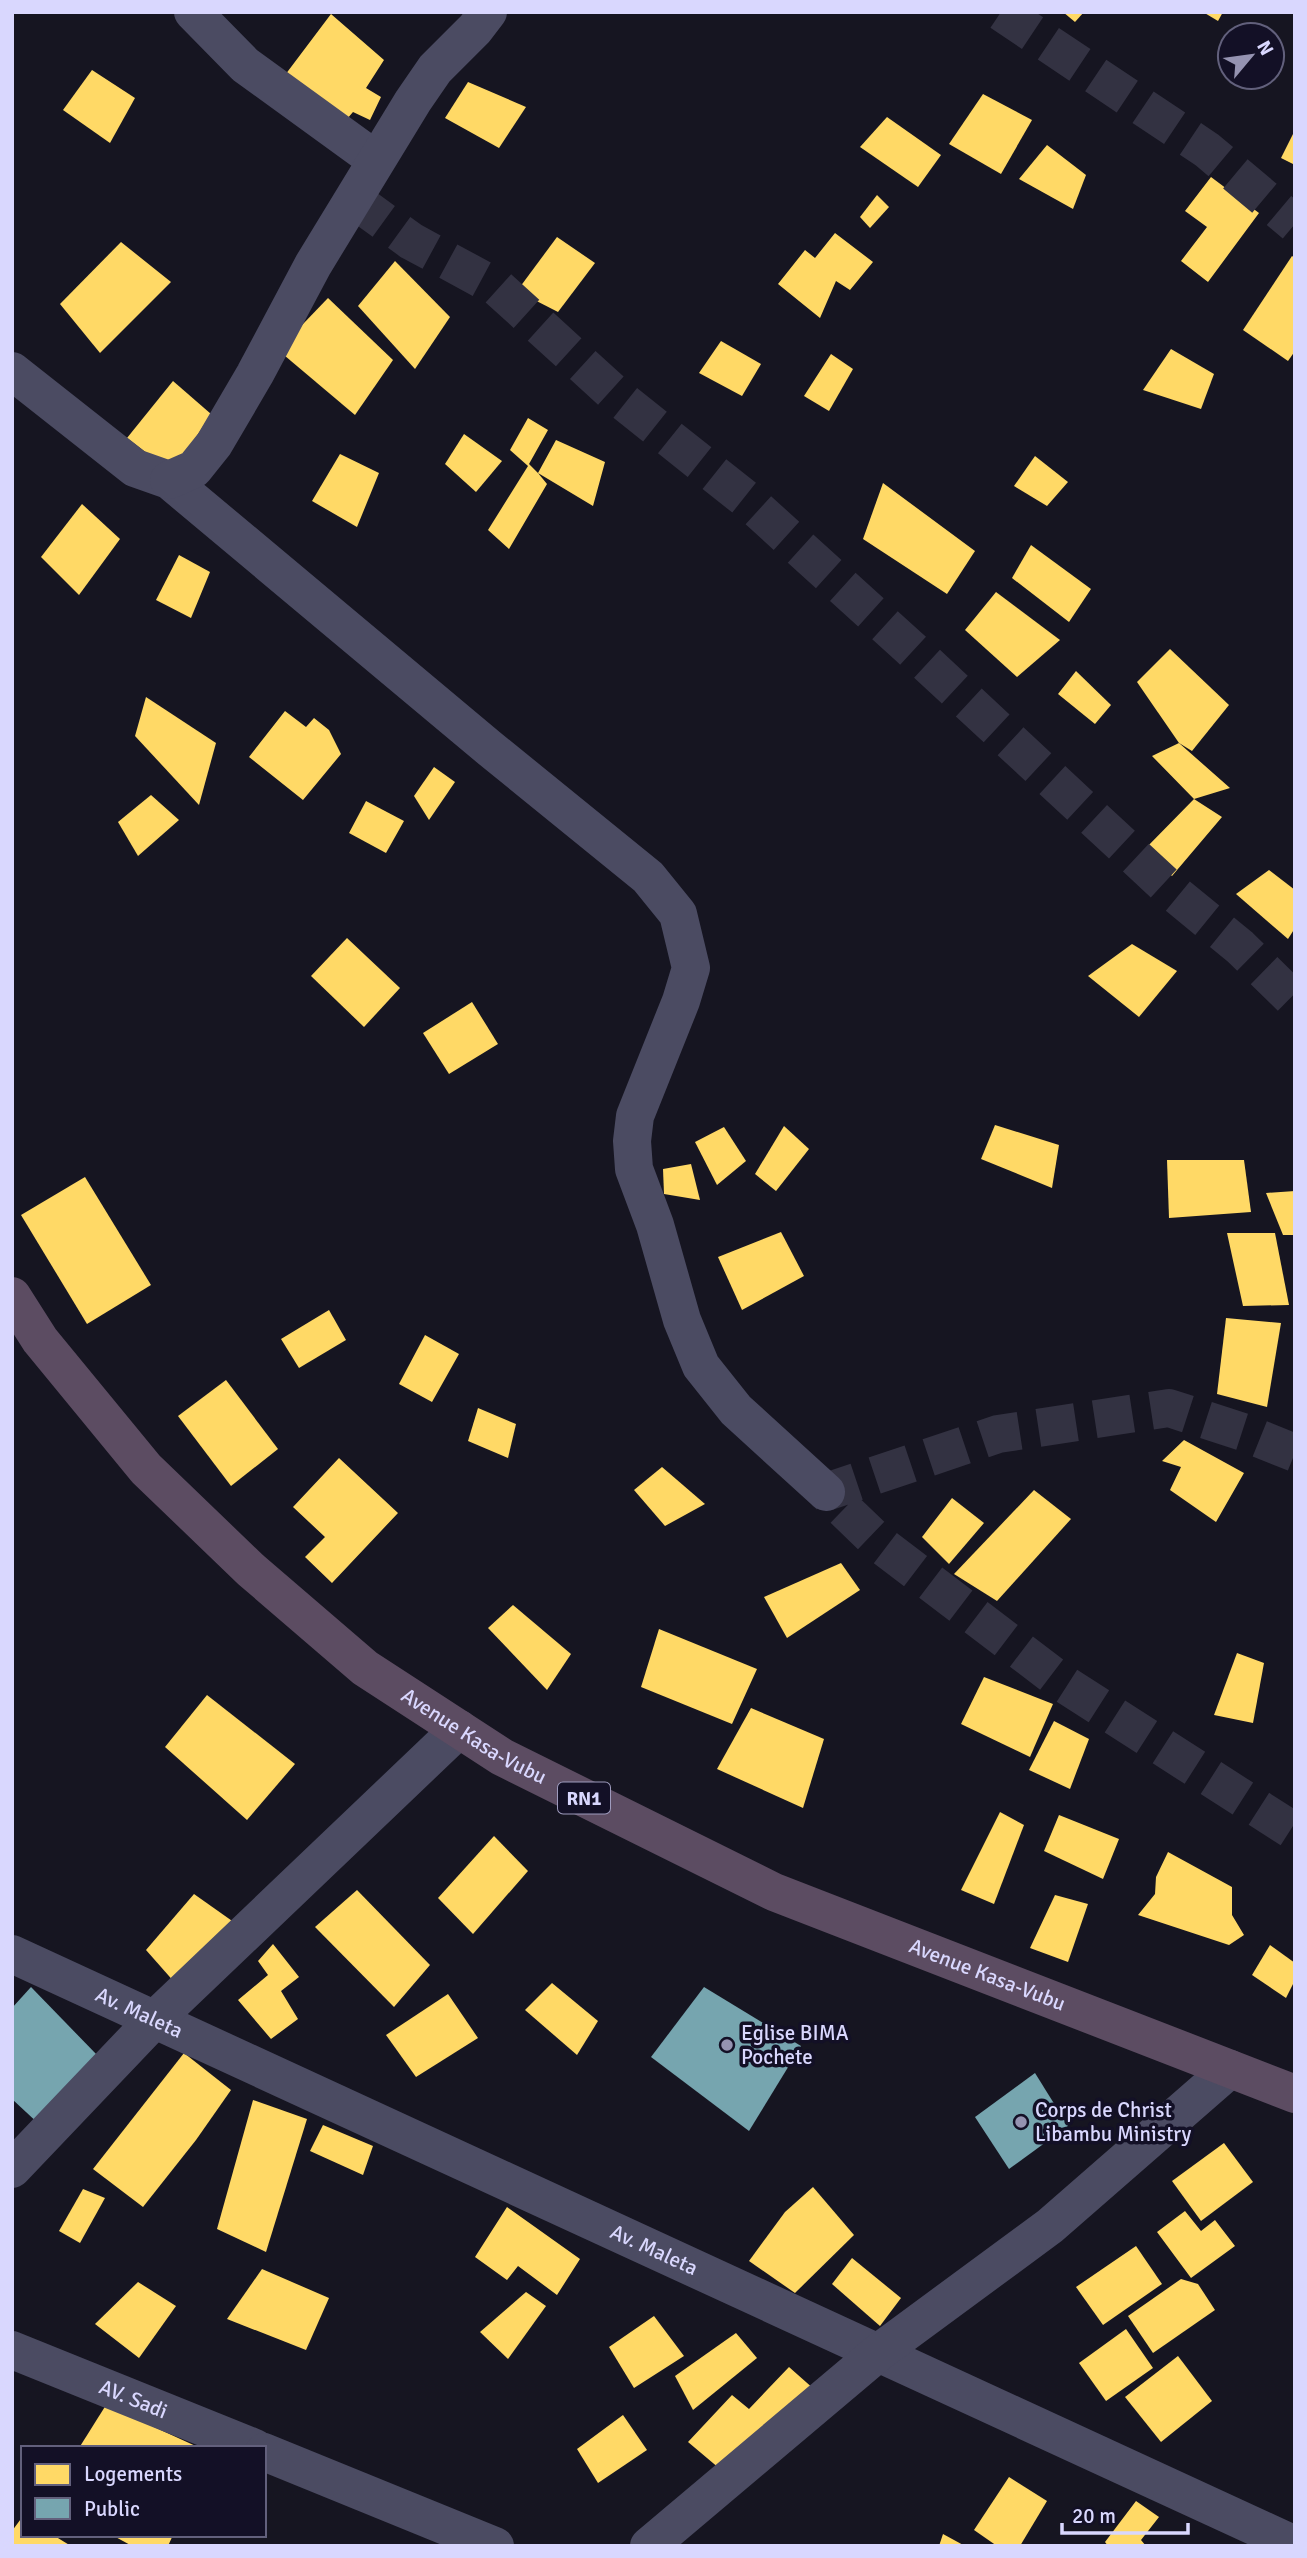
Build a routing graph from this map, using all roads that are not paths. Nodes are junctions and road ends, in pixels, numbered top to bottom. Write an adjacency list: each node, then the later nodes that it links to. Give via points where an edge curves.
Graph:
1 (193, 12): 3 (street, via 245,65)
2 (488, 12): 3 (street, via 435,69)
3 (376, 160): 5 (street, via 214,444 194,469)
4 (12, 371): 5 (street, via 135,468)
5 (169, 480): 7 (street, via 648,877 678,914 691,968 635,1116 634,1169 701,1366 736,1410)
6 (12, 1296): 8 (highway, Avenue Kasa-Vubu / RN1, via 40,1340 146,1469 251,1570 365,1668)
7 (826, 1492)
8 (459, 1729): 10 (street); 11 (highway, Avenue Kasa-Vubu / RN1, via 502,1756 774,1892)
9 (12, 1954): 10 (street, Av. Maleta)
10 (153, 2021): 13 (street); 15 (street, Av. Maleta)
11 (1230, 2069): 12 (highway, Avenue Kasa-Vubu / RN1); 15 (street, via 1050,2226)
12 (1295, 2094)
13 (12, 2169)
14 (12, 2350): 16 (street, AV. Sadi)
15 (879, 2352): 18 (street, Av. Maleta); 20 (street)
16 (250, 2446)
17 (266, 2453): 19 (street)
18 (1295, 2545)
19 (495, 2546)
20 (649, 2546)

